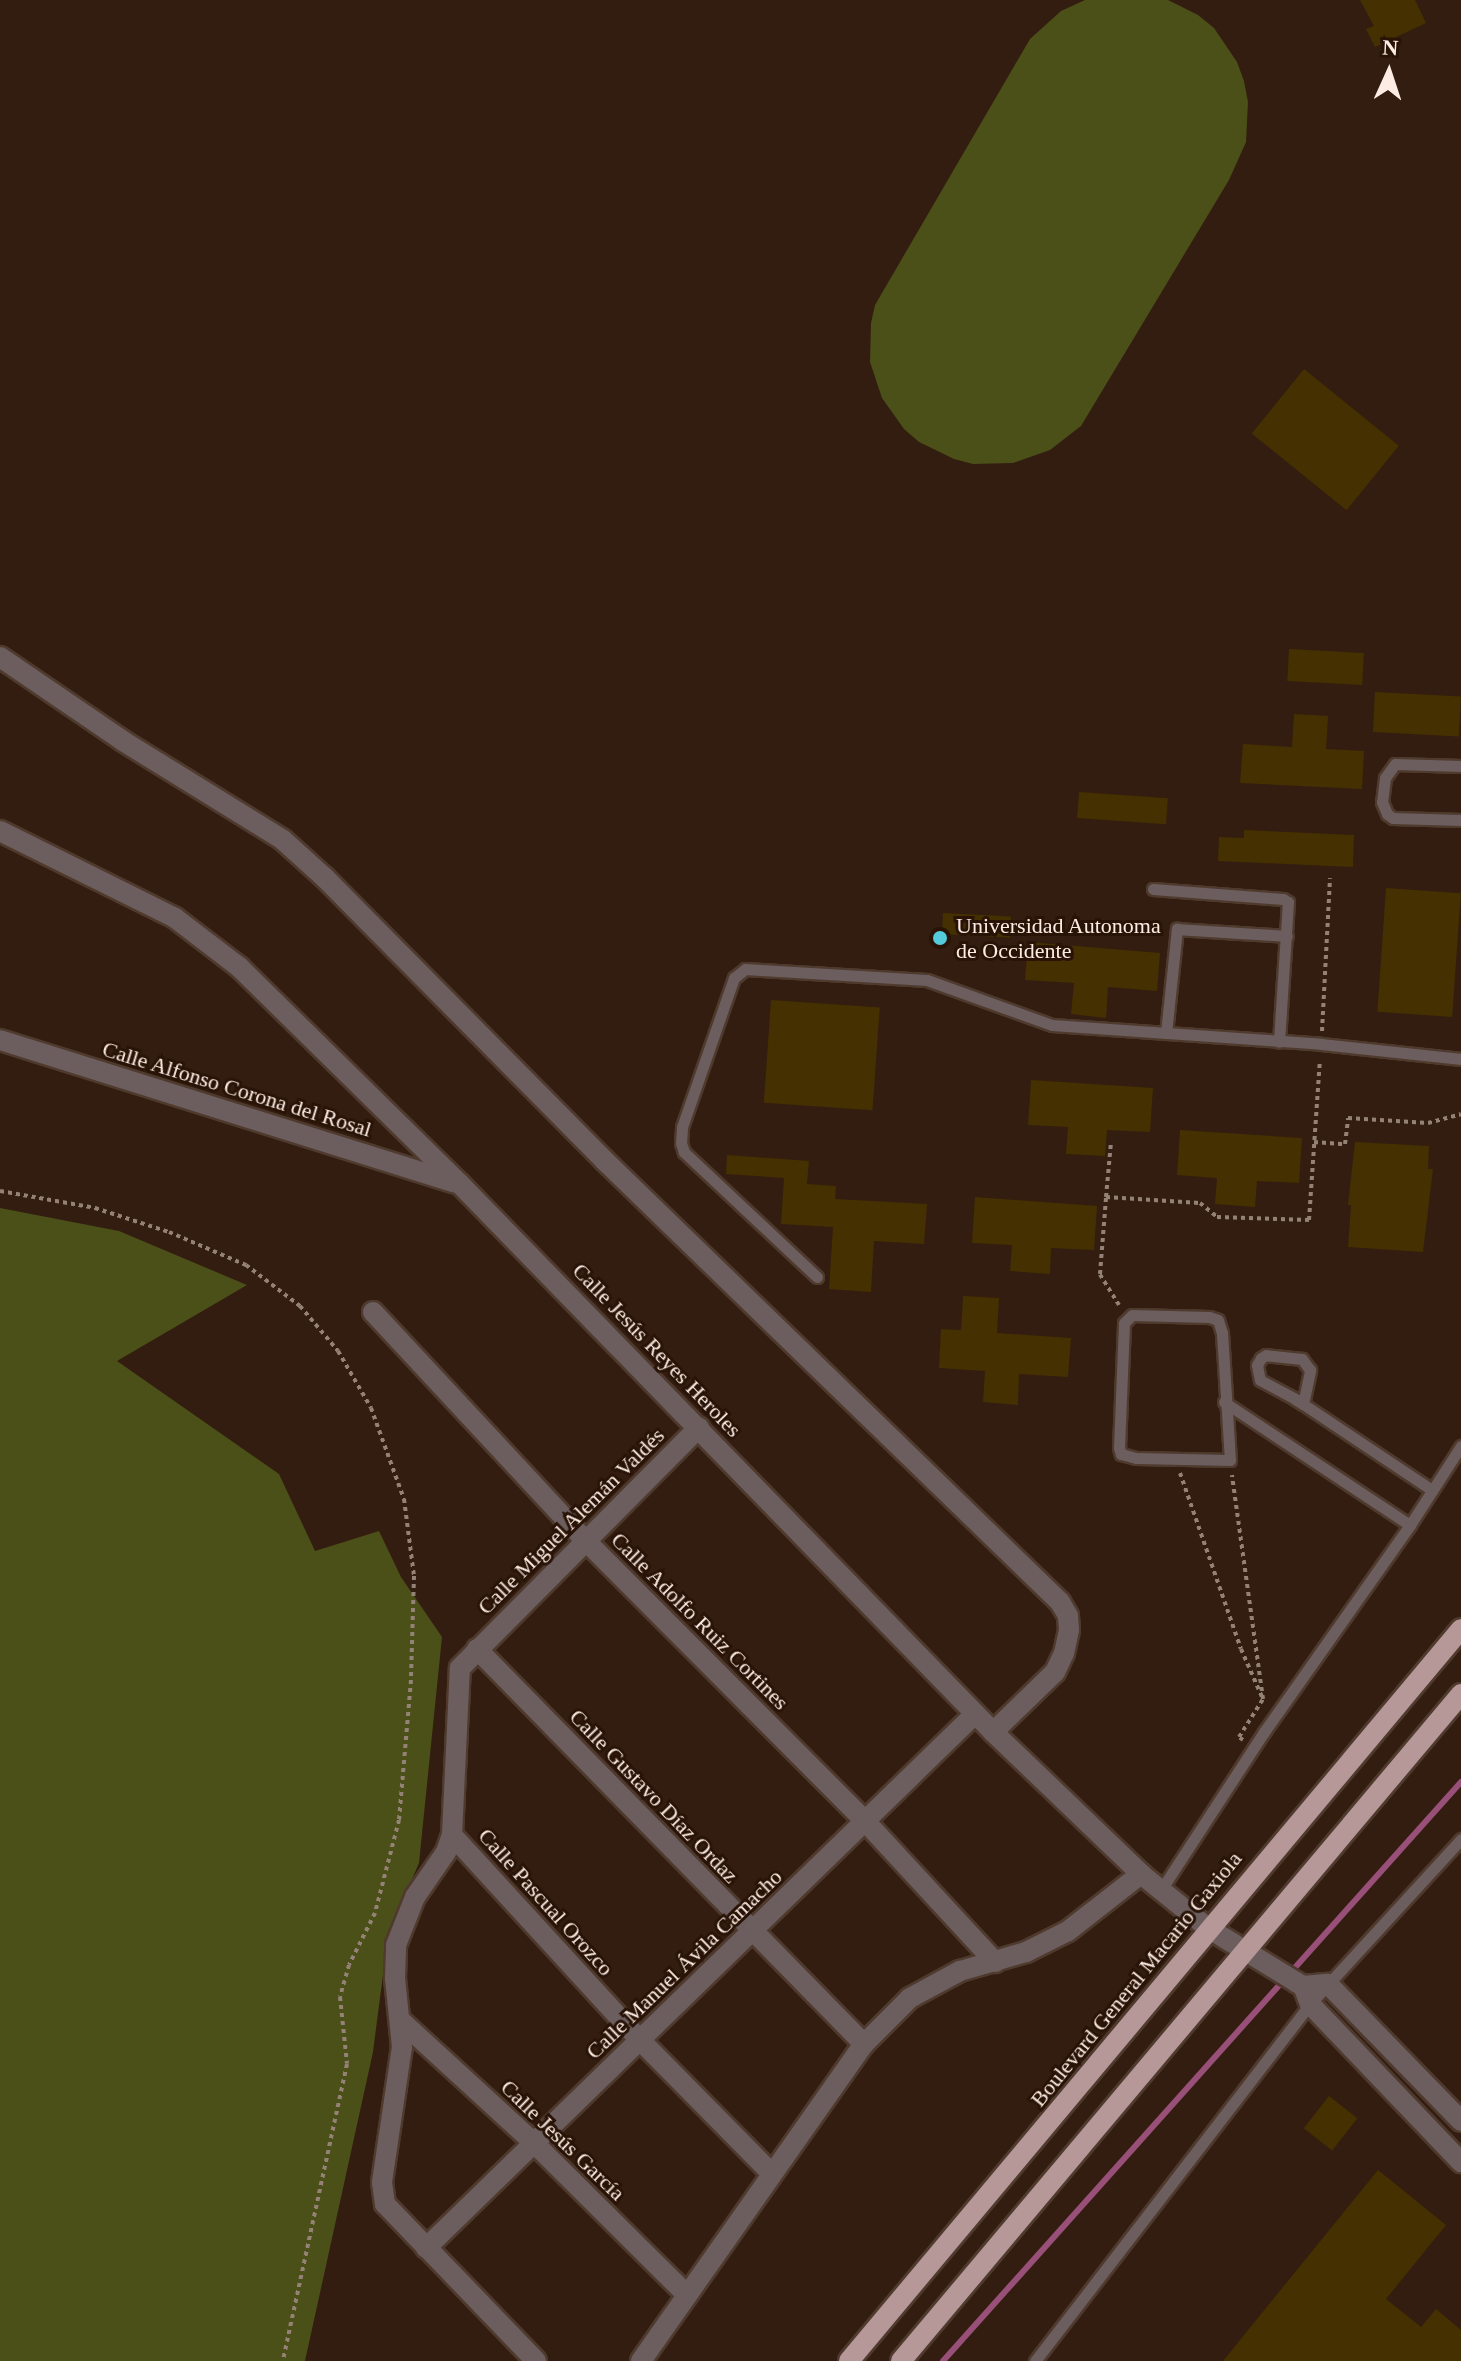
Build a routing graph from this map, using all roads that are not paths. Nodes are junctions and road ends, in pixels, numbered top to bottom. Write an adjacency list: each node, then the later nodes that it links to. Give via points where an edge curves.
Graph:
1 (0, 657): 25 (street, via 283,840 1060,1602 1069,1630 1055,1672)
2 (1461, 766): 3 (lane, via 1395,764 1385,778 1382,802 1393,818)
3 (1461, 820)
4 (0, 831): 11 (street, Calle Jesús Reyes Heroles, via 205,938)
5 (1153, 889): 6 (lane, via 1283,899 1289,907)
6 (1287, 936): 7 (lane, via 1177,929); 9 (lane)
7 (1166, 1033): 9 (lane); 12 (lane, via 1052,1025 906,976 754,968 738,973 682,1127 681,1143 684,1152)
8 (0, 1040): 11 (street, Calle Alfonso Corona del Rosal)
9 (1279, 1042): 10 (lane)
10 (1461, 1059)
11 (459, 1183): 16 (street, Calle Jesús Reyes Heroles)
12 (817, 1277)
13 (373, 1312): 20 (street, Calle Adolfo Ruiz Cortines)
14 (1224, 1402): 14 (lane, via 1230,1460 1121,1454 1126,1318 1218,1320); 19 (lane)
15 (1303, 1404): 15 (lane, via 1260,1380 1261,1358 1302,1359 1310,1370); 18 (lane)
16 (699, 1427): 20 (street, Calle Miguel Alemán Valdés); 24 (street, Calle Jesús Reyes Heroles)
17 (1461, 1446): 18 (lane)
18 (1432, 1490): 19 (lane)
19 (1410, 1525): 30 (lane)
20 (587, 1542): 22 (street, Calle Miguel Alemán Valdés); 26 (street, Calle Adolfo Ruiz Cortines)
21 (1461, 1629): 31 (main road, Boulevard General Macario Gaxiola)
22 (477, 1649): 27 (street, Calle Miguel Alemán Valdés, via 459,1674); 32 (street, Calle Gustavo Díaz Ordaz)
23 (1461, 1694): 33 (main road)
24 (975, 1714): 25 (street, Calle Jesús Reyes Heroles); 26 (street, Calle Manuel Ávila Camacho)
25 (993, 1732): 29 (street, Calle Jesús Reyes Heroles)
26 (865, 1821): 32 (street, Calle Manuel Ávila Camacho); 34 (street, Calle Adolfo Ruiz Cortines)
27 (452, 1835): 37 (street, via 401,1926 394,1961); 38 (street, Calle Pascual Orozco)
28 (1461, 1839): 35 (lane)
29 (1141, 1874): 30 (street, Calle Jesús Reyes Heroles); 34 (street, via 1068,1931)
30 (1161, 1890): 31 (street, Calle Jesús Reyes Heroles)
31 (1208, 1928): 33 (street, Calle Jesús Reyes Heroles); 48 (main road, Boulevard General Macario Gaxiola)
32 (753, 1930): 38 (street, Calle Manuel Ávila Camacho); 39 (street, Calle Gustavo Díaz Ordaz)
33 (1245, 1951): 36 (street, Calle Jesús Reyes Heroles); 49 (main road)
34 (995, 1962): 39 (street, via 933,1983)
35 (1328, 1984): 36 (street); 40 (street)
36 (1303, 1991): 42 (street); 50 (lane)
37 (402, 2022): 41 (street, Calle Jesús García); 44 (street, via 382,2195)
38 (640, 2040): 41 (street, Calle Manuel Ávila Camacho); 43 (street, Calle Pascual Orozco)
39 (864, 2044): 43 (street)
40 (1461, 2121)
41 (534, 2143): 44 (street, Calle Manuel Ávila Camacho); 45 (street, Calle Jesús García)
42 (1461, 2162)
43 (771, 2173): 45 (street)
44 (426, 2248): 46 (street)
45 (687, 2295): 47 (street)
46 (536, 2361)
47 (641, 2361)
48 (849, 2361)
49 (901, 2361)
50 (1035, 2361)

